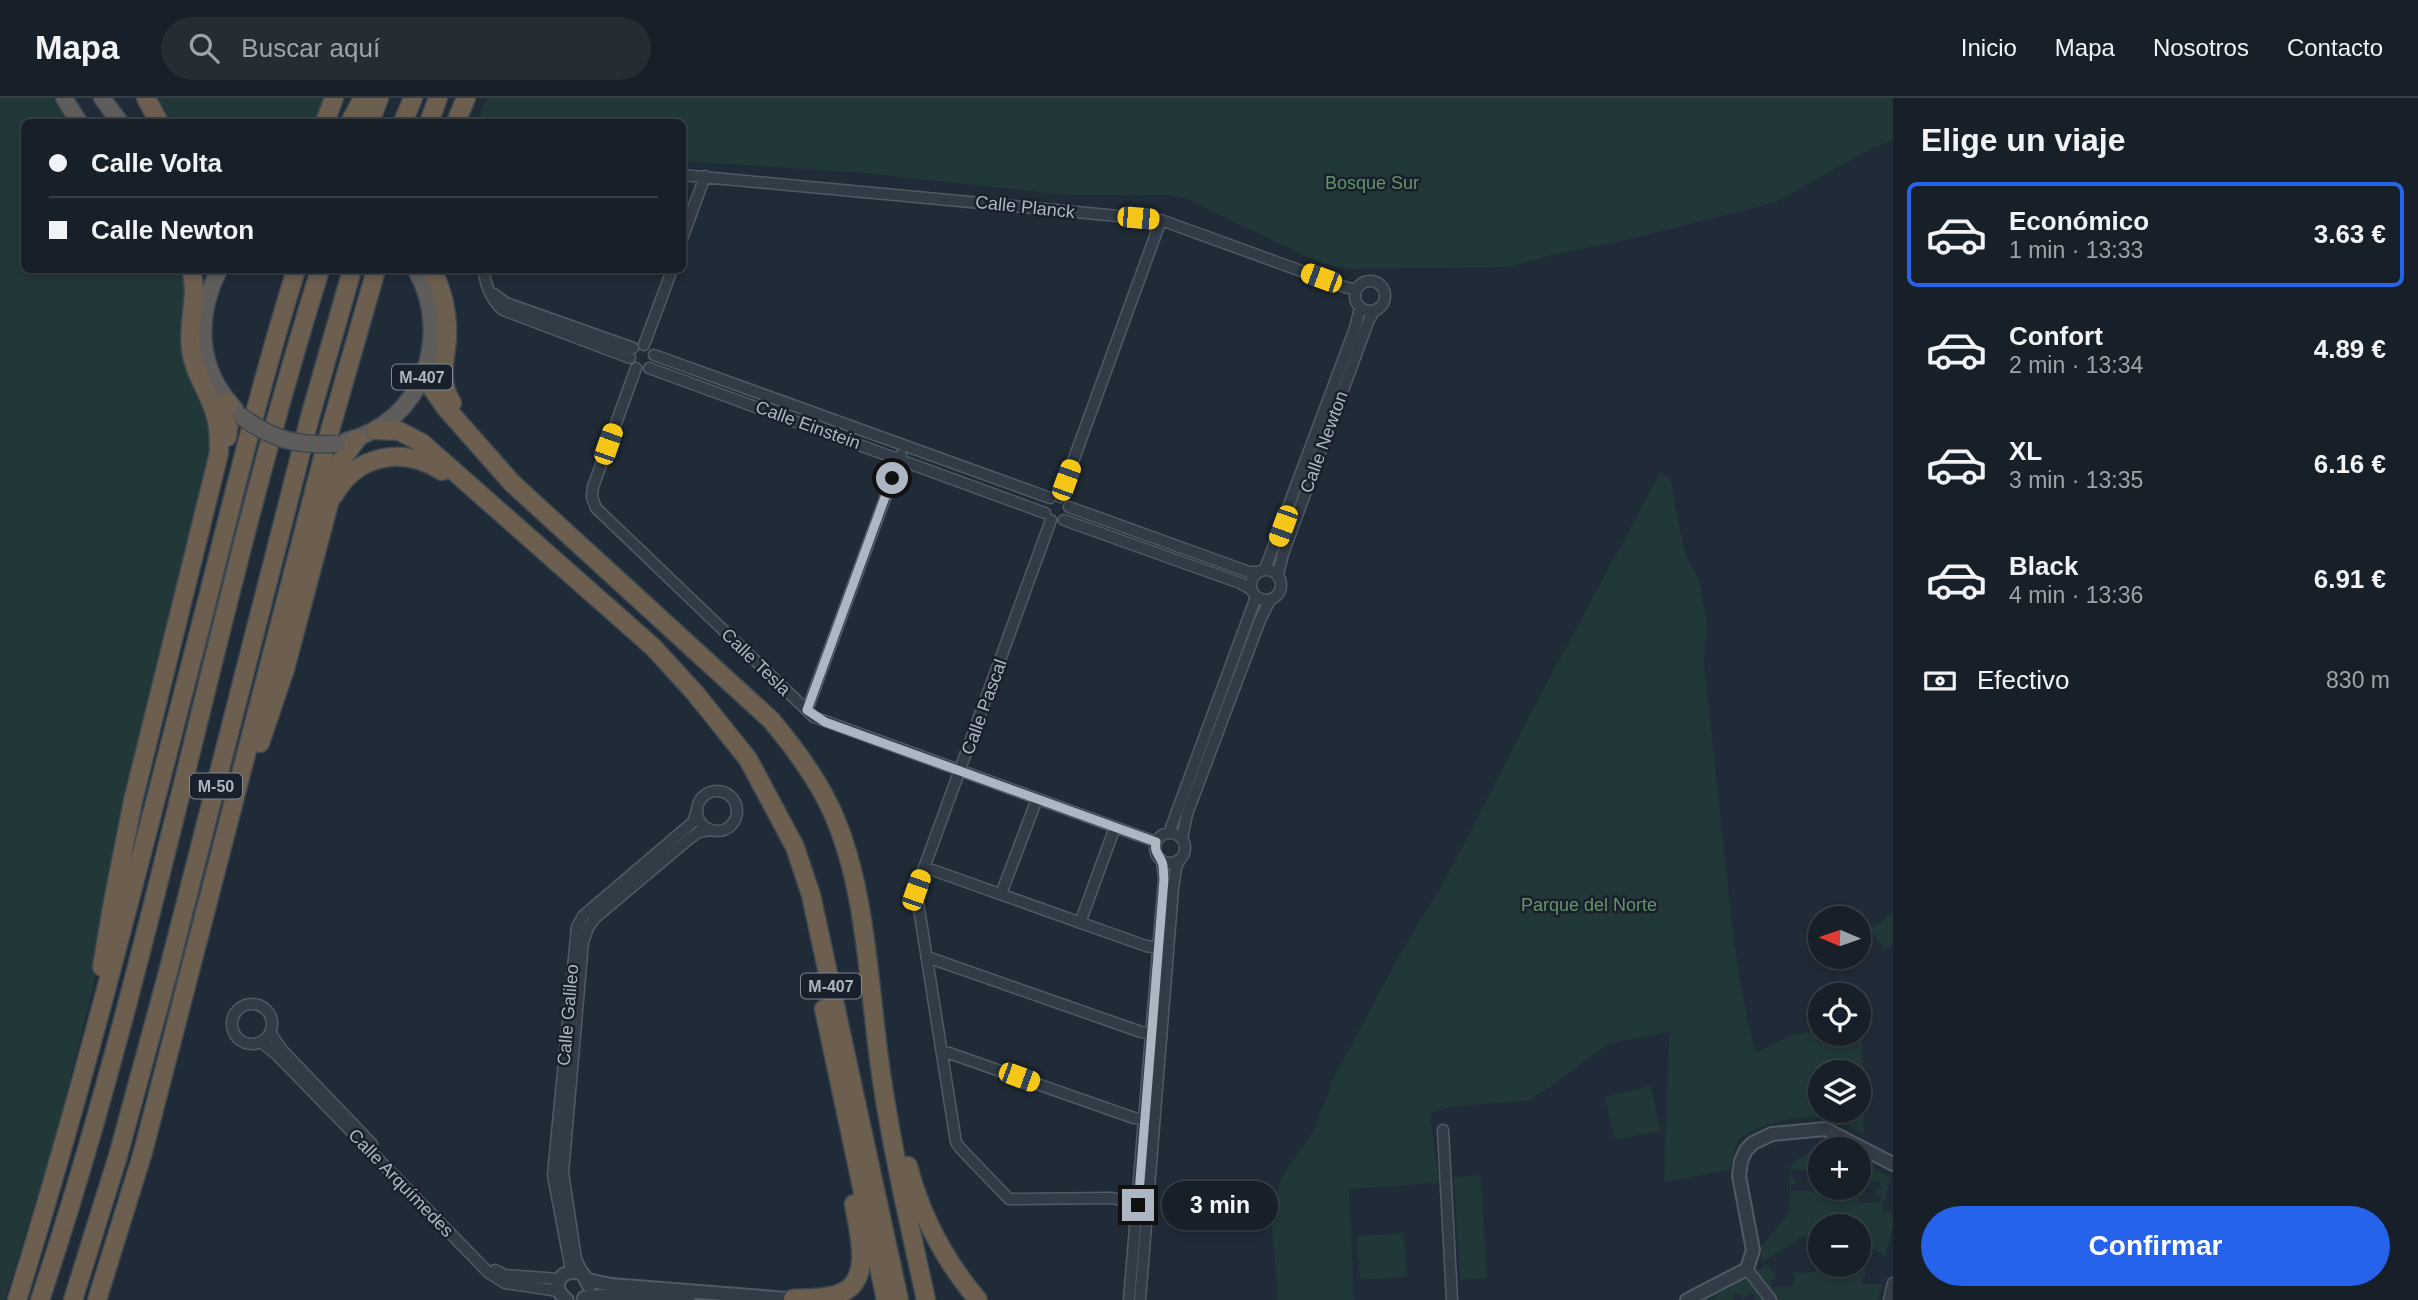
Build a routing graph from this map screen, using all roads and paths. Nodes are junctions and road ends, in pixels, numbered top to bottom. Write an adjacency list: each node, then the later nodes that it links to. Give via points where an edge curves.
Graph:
1 (64, 98): 13 (highway)
2 (102, 98): 14 (highway)
3 (109, 98): 15 (highway)
4 (146, 98): 16 (highway)
5 (334, 98): 17 (highway)
6 (353, 98): 18 (highway)
7 (363, 98): 19 (highway)
8 (379, 98): 20 (highway)
9 (413, 98): 21 (highway)
10 (427, 98): 22 (highway)
11 (438, 98): 23 (highway)
12 (466, 98): 24 (highway)
13 (77, 119)
14 (120, 119)
15 (120, 119)
16 (157, 119)
17 (326, 119)
18 (346, 119)
19 (352, 119)
20 (371, 119)
21 (404, 119)
22 (420, 119)
23 (430, 119)
24 (457, 119)
25 (686, 175): 26 (street, Calle Planck)
26 (705, 176): 27 (street, Calle Planck); 28 (street)
27 (1161, 220): 41 (street, Calle Planck); 57 (street)
28 (686, 228)
29 (192, 273): 62 (highway, via 191,354 219,432 219,453)
30 (206, 273): 40 (highway, M-407)
31 (217, 273): 40 (highway, M-407)
32 (295, 273): 89 (highway)
33 (319, 273): 104 (highway, M-50, via 250,520 90,1140)
34 (351, 273): 105 (highway, M-50, via 164,989)
35 (375, 273): 81 (highway)
36 (417, 273): 49 (highway, M-407, via 432,318)
37 (433, 273): 53 (highway, via 447,323 443,382)
38 (485, 273): 45 (street, via 490,291 506,303)
39 (670, 273): 44 (street)
40 (209, 289): 50 (highway, M-407, via 203,312 206,361)
41 (1356, 290): 42 (street); 43 (street, via 1368,281 1382,286 1385,301)
42 (1360, 308): 43 (street); 63 (street, Calle Newton)
43 (1374, 311): 64 (street, Calle Newton)
44 (644, 345): 45 (street); 46 (street)
45 (631, 353): 47 (street)
46 (654, 355): 48 (street); 54 (street, Calle Einstein)
47 (636, 368): 48 (street); 68 (street, Calle Tesla, via 593,487 596,508)
48 (649, 368): 55 (street, Calle Einstein)
49 (425, 370): 51 (highway, M-407, via 403,407); 53 (highway, M-407, via 445,407)
50 (228, 402): 52 (highway, M-407, bridge, via 256,427 284,440 309,445); 62 (highway, via 228,432)
51 (376, 429): 52 (highway, M-407); 56 (highway, M-407, via 399,431 422,443)
52 (357, 439): 58 (highway, via 340,462)
53 (479, 444): 90 (highway, M-407, via 512,484 771,720 800,755 827,800 845,844 859,904)
54 (904, 446): 55 (street); 57 (street, Calle Einstein)
55 (899, 459): 60 (street, Calle Einstein); 68 (street)
56 (482, 495): 58 (highway, via 428,462 392,456 357,469); 67 (highway, M-407, via 653,647)
57 (1055, 497): 59 (street, via 1066,500); 60 (street, via 1045,505)
58 (330, 500): 81 (highway, via 285,669)
59 (1069, 507): 61 (street); 63 (street, via 1249,572)
60 (1048, 517): 61 (street); 69 (street, Calle Pascal)
61 (1064, 520): 65 (street, via 1240,583)
62 (195, 552): 89 (highway, via 126,835)
63 (1261, 571): 64 (street); 65 (street, via 1252,578)
64 (1278, 574): 66 (street, via 1281,591)
65 (1254, 594): 66 (street); 74 (street)
66 (1270, 600): 75 (street, via 1187,814)
67 (703, 702): 91 (highway, M-407, via 789,854); 100 (highway, M-407, via 748,759 795,847 807,883)
68 (807, 710): 69 (street, Calle Tesla, via 825,722)
69 (960, 771): 70 (street, Calle Tesla); 79 (street, Calle Pascal)
70 (1037, 799): 72 (street, Calle Tesla); 80 (street)
71 (697, 810): 73 (street, via 701,823); 73 (street, via 707,794 718,792 732,799 733,822 724,830); 97 (street, Calle Galileo, via 694,822 583,916 577,927 553,1175)
72 (1115, 827): 76 (street, Calle Tesla); 82 (street)
73 (710, 830): 97 (street, Calle Galileo, via 689,839 595,918 583,942 563,1173)
74 (1169, 833): 75 (street); 76 (street)
75 (1182, 839): 77 (street, via 1185,851)
76 (1156, 842): 78 (street)
77 (1180, 861): 78 (street); 111 (street, via 1172,894)
78 (1162, 862): 83 (street)
79 (924, 867): 80 (street); 84 (street, Calle Pascal, via 916,890)
80 (1001, 894): 82 (street)
81 (210, 899): 106 (highway, via 143,1152)
82 (1080, 923): 83 (street)
83 (1158, 948): 86 (street)
84 (927, 957): 86 (street); 88 (street, Calle Pascal)
85 (270, 1032): 87 (street); 87 (street, Calle Arquímedes, via 272,1022 265,1009 252,1004 237,1012 232,1028 235,1035 246,1043); 99 (street, Calle Arquímedes, via 282,1050 494,1270)
86 (1151, 1034): 92 (street)
87 (261, 1042): 99 (street, Calle Arquímedes, via 489,1273 505,1283)
88 (942, 1052): 92 (street); 95 (street, Calle Pascal, via 956,1142 1009,1199 1112,1199)
89 (84, 1076): 103 (highway)
90 (881, 1080): 102 (highway, M-407); 109 (highway, M-407, via 894,1103 917,1199 949,1261)
91 (845, 1107): 100 (highway, M-407); 108 (highway, M-407, via 861,1264 858,1277 842,1292)
92 (1144, 1119): 95 (street)
93 (1443, 1130): 112 (street)
94 (1893, 1164): 96 (street, via 1825,1129 1772,1134 1753,1143 1741,1161 1739,1176 1753,1250)
95 (1138, 1205): 110 (street)
96 (1747, 1269): 113 (street); 114 (street)
97 (581, 1275): 99 (street); 101 (street, via 589,1287); 108 (street, via 611,1285)
98 (1893, 1283): 115 (street)
99 (562, 1290)
100 (892, 1297)
101 (582, 1299): 107 (street, via 611,1295)
102 (926, 1299)
103 (17, 1300)
104 (40, 1300)
105 (73, 1300)
106 (97, 1300)
107 (690, 1300)
108 (797, 1300)
109 (978, 1300)
110 (1129, 1300)
111 (1140, 1300)
112 (1452, 1300)
113 (1687, 1300)
114 (1770, 1300)
115 (1889, 1300)

